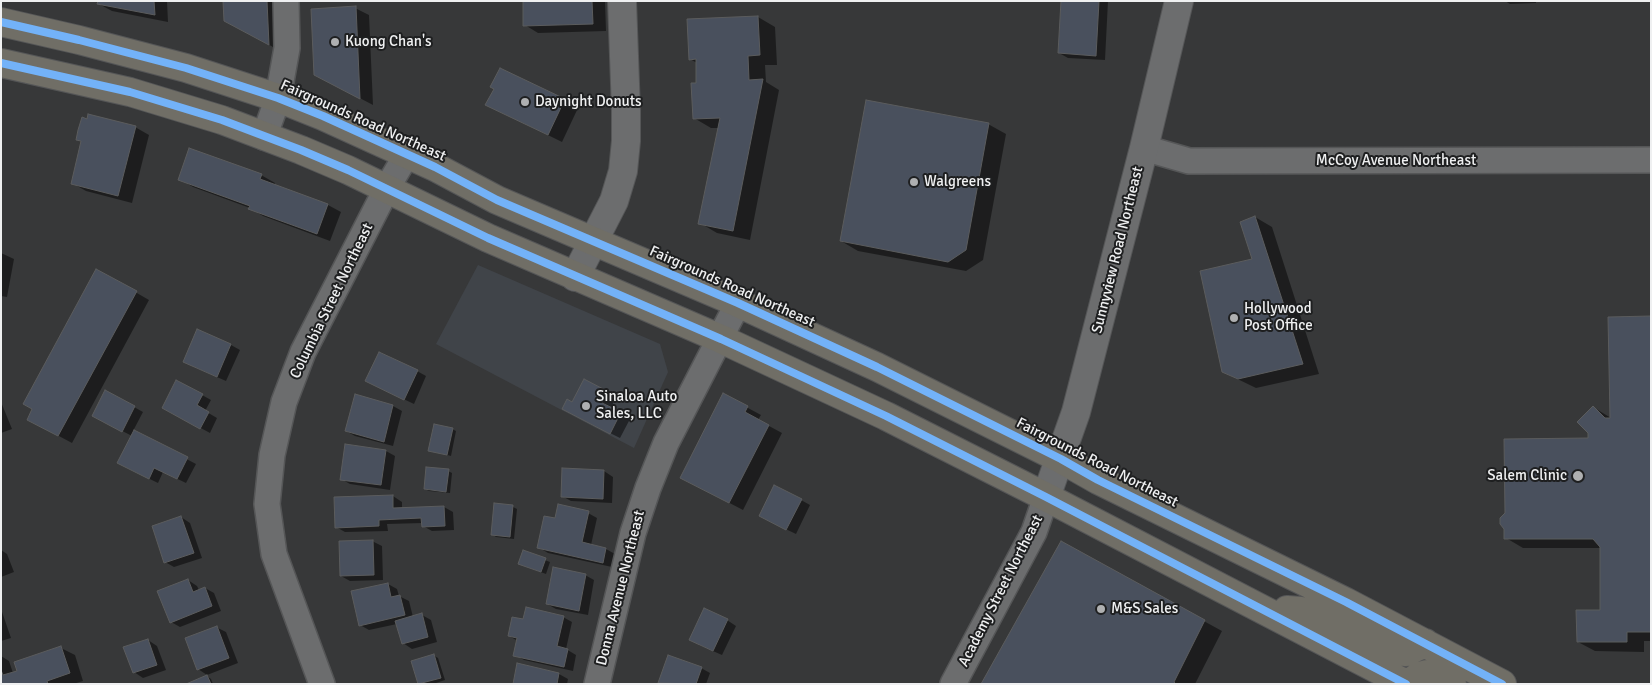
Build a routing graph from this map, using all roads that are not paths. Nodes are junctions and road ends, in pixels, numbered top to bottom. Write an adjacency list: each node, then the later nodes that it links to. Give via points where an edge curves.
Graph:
1 (286, 1): 6 (street, via 287,48)
2 (622, 1): 12 (main road, via 626,107 623,171 614,201)
3 (1179, 1): 8 (main road, Sunnyview Road Northeast)
4 (1, 22): 6 (main road, Fairgrounds Road Northeast, via 177,65)
5 (1, 63): 7 (main road, via 130,92 222,120)
6 (278, 98): 7 (street); 9 (main road, Fairgrounds Road Northeast)
7 (264, 137): 11 (main road)
8 (1144, 148): 10 (street, McCoy Avenue Northeast, via 1189,162); 16 (main road, Sunnyview Road Northeast)
9 (406, 154): 11 (street, Columbia Street Northeast); 12 (main road, Fairgrounds Road Northeast, via 497,200)
10 (1651, 160)
11 (387, 188): 13 (main road); 20 (street, Columbia Street Northeast, via 303,352 284,402 272,454 267,504 274,554)
12 (594, 242): 13 (main road); 14 (main road, Fairgrounds Road Northeast)
13 (575, 276): 15 (main road)
14 (738, 303): 15 (street, Donna Avenue Northeast); 16 (main road, Fairgrounds Road Northeast, via 878,367)
15 (721, 339): 17 (main road, via 886,416); 21 (street, Donna Avenue Northeast, via 666,443 648,488 633,533)
16 (1061, 459): 17 (main road, Sunnyview Road Northeast); 19 (main road, Fairgrounds Road Northeast)
17 (1046, 497): 18 (main road); 22 (street, Academy Street Northeast, via 1034,532)
18 (1264, 610): 19 (main road, via 1301,610 1395,651 1406,652); 23 (main road)
19 (1425, 643): 25 (main road, Fairgrounds Road Northeast)
20 (322, 684)
21 (597, 684)
22 (953, 684)
23 (1408, 684): 24 (main road, via 1427,674)
24 (1452, 684)
25 (1502, 684)

